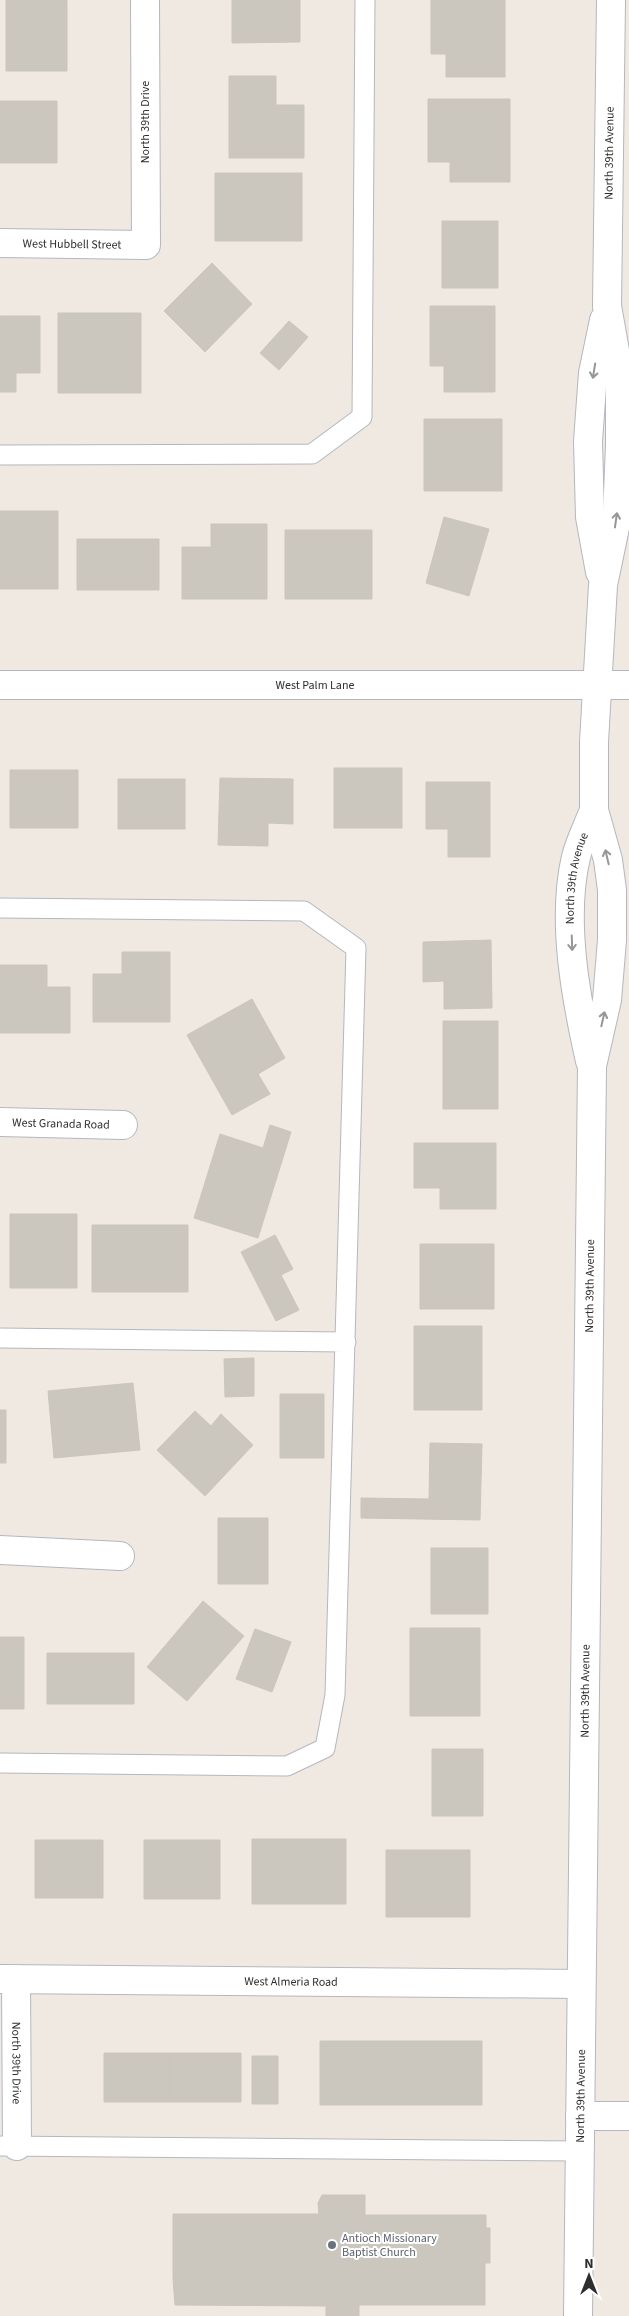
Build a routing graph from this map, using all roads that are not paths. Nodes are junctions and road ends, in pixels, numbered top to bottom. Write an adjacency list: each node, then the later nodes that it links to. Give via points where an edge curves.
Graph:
1 (145, 0): 5 (street, North 39th Drive)
2 (365, 0): 6 (lane, via 362,417 312,454)
3 (611, 0): 8 (street, North 39th Avenue, via 607,306 620,380 620,444 616,518 603,585)
4 (0, 243): 5 (street, West Hubbell Street)
5 (146, 245)
6 (0, 455)
7 (0, 685): 8 (street, West Palm Lane)
8 (598, 685): 9 (street, West Palm Lane); 10 (street, North 39th Avenue)
9 (629, 685)
10 (594, 810): 12 (street, North 39th Avenue, one-way to 10, via 607,1000 612,940 608,860); 12 (street, North 39th Avenue, one-way to 12, via 576,857 571,902 576,999)
11 (0, 908): 16 (lane, via 304,911 356,948)
12 (592, 1066): 21 (street, North 39th Avenue)
13 (0, 1122): 14 (street, West Granada Road)
14 (123, 1125)
15 (0, 1338): 16 (lane)
16 (346, 1342): 19 (lane, via 335,1695 325,1748 286,1766)
17 (0, 1550): 18 (street)
18 (120, 1556)
19 (0, 1763)
20 (8, 1979): 21 (street, West Almeria Road); 24 (street, North 39th Drive)
21 (581, 1984): 22 (street, North 39th Avenue)
22 (580, 2116): 23 (street); 25 (street, North 39th Avenue)
23 (629, 2116)
24 (8, 2146): 25 (lane)
25 (580, 2151): 26 (street, North 39th Avenue)
26 (578, 2316)

